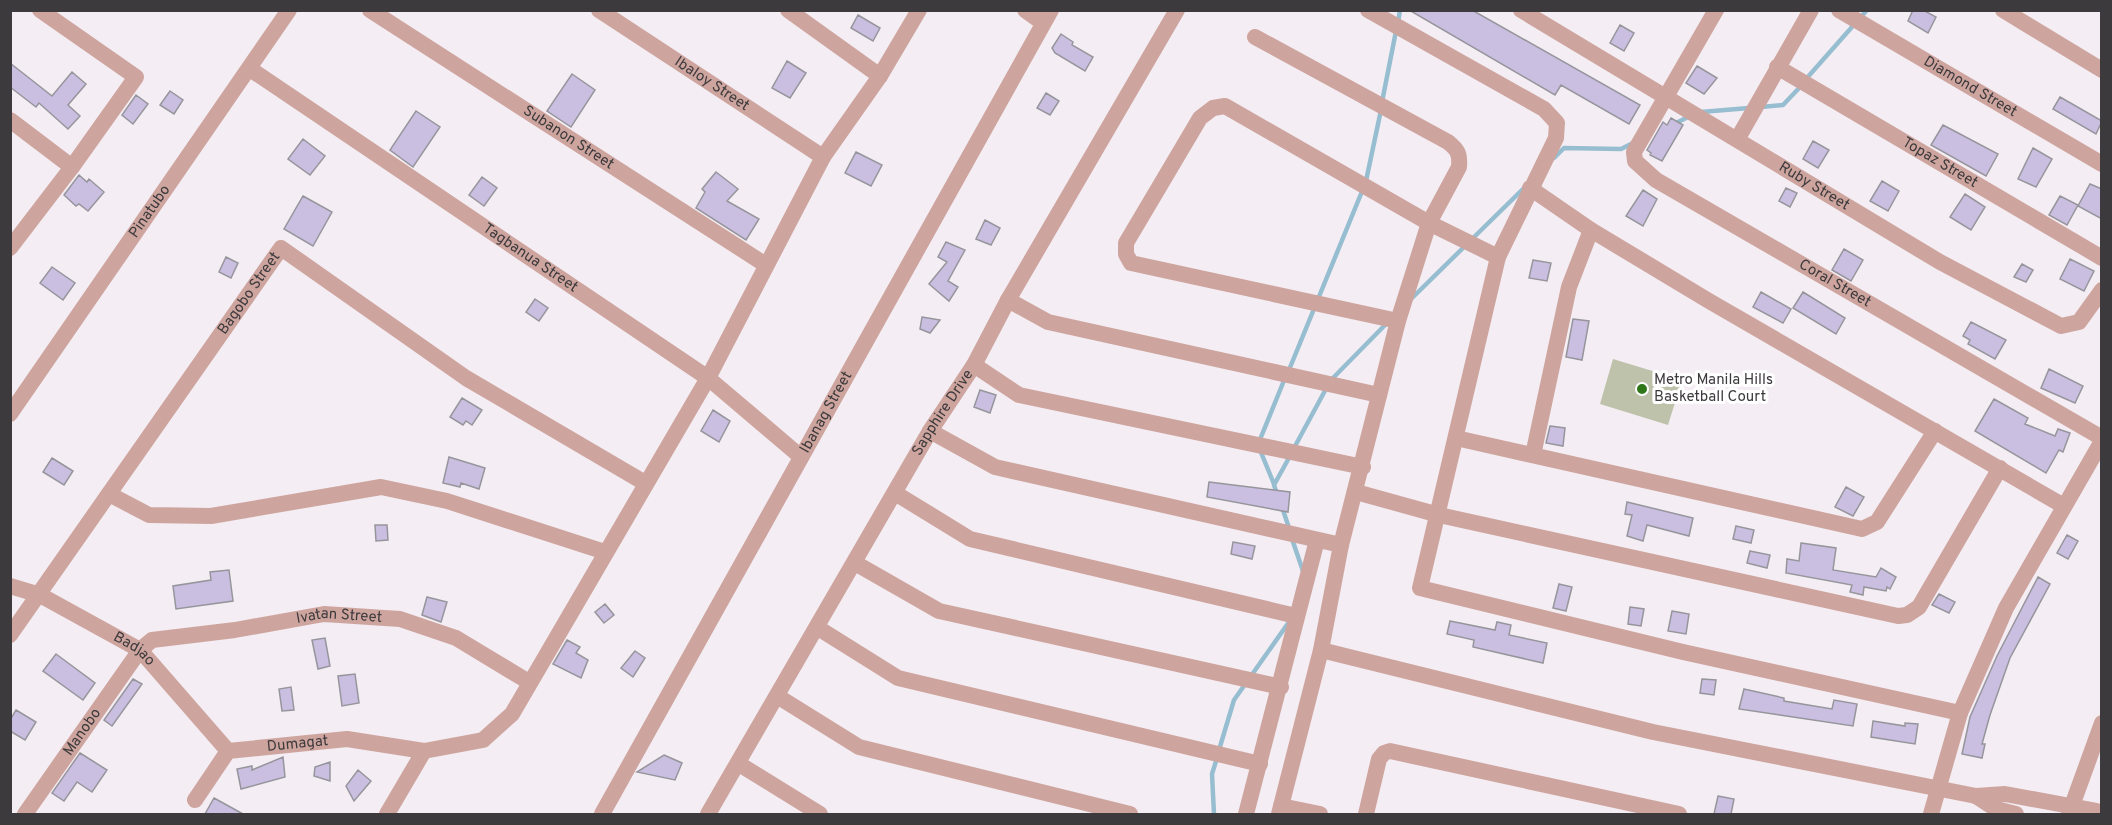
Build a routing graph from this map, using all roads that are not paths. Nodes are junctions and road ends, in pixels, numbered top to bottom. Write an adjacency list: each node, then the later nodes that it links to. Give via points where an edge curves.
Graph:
1 (40, 10): 26 (street, via 136,77)
2 (289, 10): 18 (street, Pinatubo)
3 (370, 10): 33 (street, Subanon Street)
4 (599, 10): 24 (street, Ibaloy Street)
5 (788, 10): 20 (street)
6 (919, 10): 20 (street)
7 (1025, 10): 15 (street)
8 (1177, 10): 35 (street, Sapphire Drive)
9 (1368, 10): 27 (street, via 1552,116 1557,123 1556,138)
10 (1521, 10): 21 (street, Ruby Street)
11 (1716, 10): 21 (street, Coral Street)
12 (1810, 10): 17 (street)
13 (1839, 10): 25 (street, Diamond Street)
14 (2003, 10): 19 (street)
15 (1047, 17): 46 (street, Ibanag Street)
16 (1255, 37): 28 (street, via 1458,150 1458,167)
17 (1777, 67): 23 (street); 32 (street, Topaz Street)
18 (250, 69): 38 (street, Tagbanua Street); 40 (street, Pinatubo)
19 (2102, 70)
20 (880, 76): 24 (street)
21 (1666, 96): 23 (street, Ruby Street); 44 (street, Coral Street, via 1634,152 1635,161 1656,180)
22 (10, 120): 26 (street)
23 (1737, 138): 34 (street, Ruby Street, via 1940,262 2061,326 2079,322)
24 (823, 157): 33 (street)
25 (2102, 164)
26 (72, 167): 30 (street)
27 (1530, 188): 29 (street); 31 (street)
28 (1429, 223): 31 (street); 36 (street); 36 (street, via 1225,106 1212,108 1200,118 1126,243 1131,263)
29 (1591, 230): 42 (street); 45 (street, via 1569,287)
30 (13, 237)
31 (1498, 257): 43 (street)
32 (2102, 258)
33 (766, 265): 38 (street)
34 (2102, 290)
35 (1008, 300): 37 (street, Sapphire Drive); 39 (street, via 1048,322)
36 (1398, 321): 39 (street)
37 (974, 365): 41 (street, Sapphire Drive); 47 (street, via 1018,395)
38 (708, 378): 46 (street, Tagbanua Street); 49 (street)
39 (1379, 395): 47 (street)
40 (10, 414)
41 (930, 431): 51 (street, Sapphire Drive); 55 (street, via 995,467)
42 (1935, 431): 45 (street, via 1876,522 1862,529); 48 (street)
43 (1456, 438): 45 (street); 54 (street)
44 (2102, 439): 53 (street)
45 (1533, 455)
46 (801, 457): 83 (street, Ibanag Street)
47 (1363, 467): 50 (street)
48 (2000, 468): 53 (street); 54 (street, via 1919,607 1898,616)
49 (645, 483): 52 (street, Bagobo Street, via 466,378 281,248); 57 (street)
50 (1356, 492): 54 (street); 56 (street)
51 (895, 493): 58 (street, Sapphire Drive); 61 (street, via 970,539)
52 (110, 494): 57 (street, via 149,514 211,516 381,488 447,501); 60 (street, Bagobo Street)
53 (2062, 506): 69 (street, via 2006,608)
54 (1439, 515): 69 (street, via 1420,588 1683,652)
55 (1317, 540): 56 (street); 61 (street)
56 (1341, 545): 65 (street)
57 (605, 552): 66 (street)
58 (855, 563): 62 (street, Sapphire Drive); 67 (street, via 939,611)
59 (10, 586): 60 (street, Badjao)
60 (40, 595): 63 (street, Bagobo Street); 64 (street, Badjao)
61 (1296, 616): 67 (street)
62 (818, 628): 68 (street, Sapphire Drive); 74 (street, via 898,678)
63 (10, 635)
64 (140, 650): 66 (street, Ivatan Street, via 152,640 324,614 400,619 456,638); 71 (street, Badjao); 81 (street, Manobo)
65 (1321, 650): 75 (street, via 1653,732); 80 (street)
66 (530, 682): 72 (street, via 512,714 483,740)
67 (1281, 687): 74 (street)
68 (777, 696): 73 (street, Sapphire Drive); 86 (street, via 860,747)
69 (1960, 713): 75 (street)
70 (2102, 723): 79 (street)
71 (228, 751): 72 (street, Dumagat, via 347,740); 77 (street)
72 (424, 752): 82 (street)
73 (739, 764): 84 (street, Sapphire Drive); 85 (street)
74 (1260, 764): 87 (street)
75 (1937, 789): 76 (street); 91 (street)
76 (1976, 796): 79 (street, via 2005,794); 92 (street, via 1996,809)
77 (195, 800)
78 (2098, 807): 79 (street)
79 (2070, 809)
80 (1280, 810): 88 (street)
81 (25, 814)
82 (387, 814)
83 (602, 814)
84 (708, 814)
85 (820, 814)
86 (1130, 814)
87 (1246, 814)
88 (1320, 814)
89 (1366, 814): 90 (street, via 1379,759 1390,751)
90 (1678, 814)
91 (1931, 814)
92 (2016, 814)

